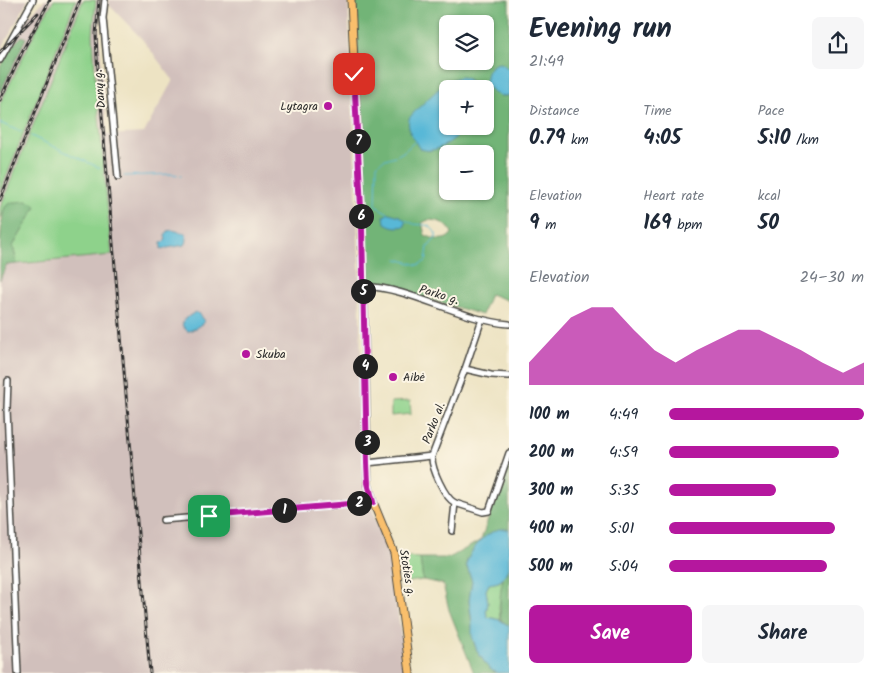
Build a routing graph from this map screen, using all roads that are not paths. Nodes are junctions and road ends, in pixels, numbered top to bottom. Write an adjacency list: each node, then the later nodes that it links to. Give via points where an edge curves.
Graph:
1 (32, 0): 4 (street)
2 (105, 0): 5 (street, Danų g., via 103,18)
3 (351, 0): 6 (main road, Stoties g.)
4 (0, 60)
5 (118, 177)
6 (363, 286): 7 (street, Parko g., via 384,289); 14 (main road, Stoties g.)
7 (482, 319): 8 (street, Parko g.); 9 (street, Parko al.)
8 (509, 324)
9 (465, 369): 10 (street); 13 (street, Parko al.)
10 (509, 376)
11 (8, 381): 19 (street)
12 (509, 453): 16 (street, via 489,511)
13 (432, 456): 14 (street); 16 (street, Parko al., via 431,463 438,478)
14 (367, 463): 15 (main road, Stoties g.)
15 (373, 502): 17 (street); 20 (main road, Stoties g., via 394,554)
16 (455, 503): 18 (street)
17 (163, 520)
18 (452, 531)
19 (18, 673)
20 (410, 673)

